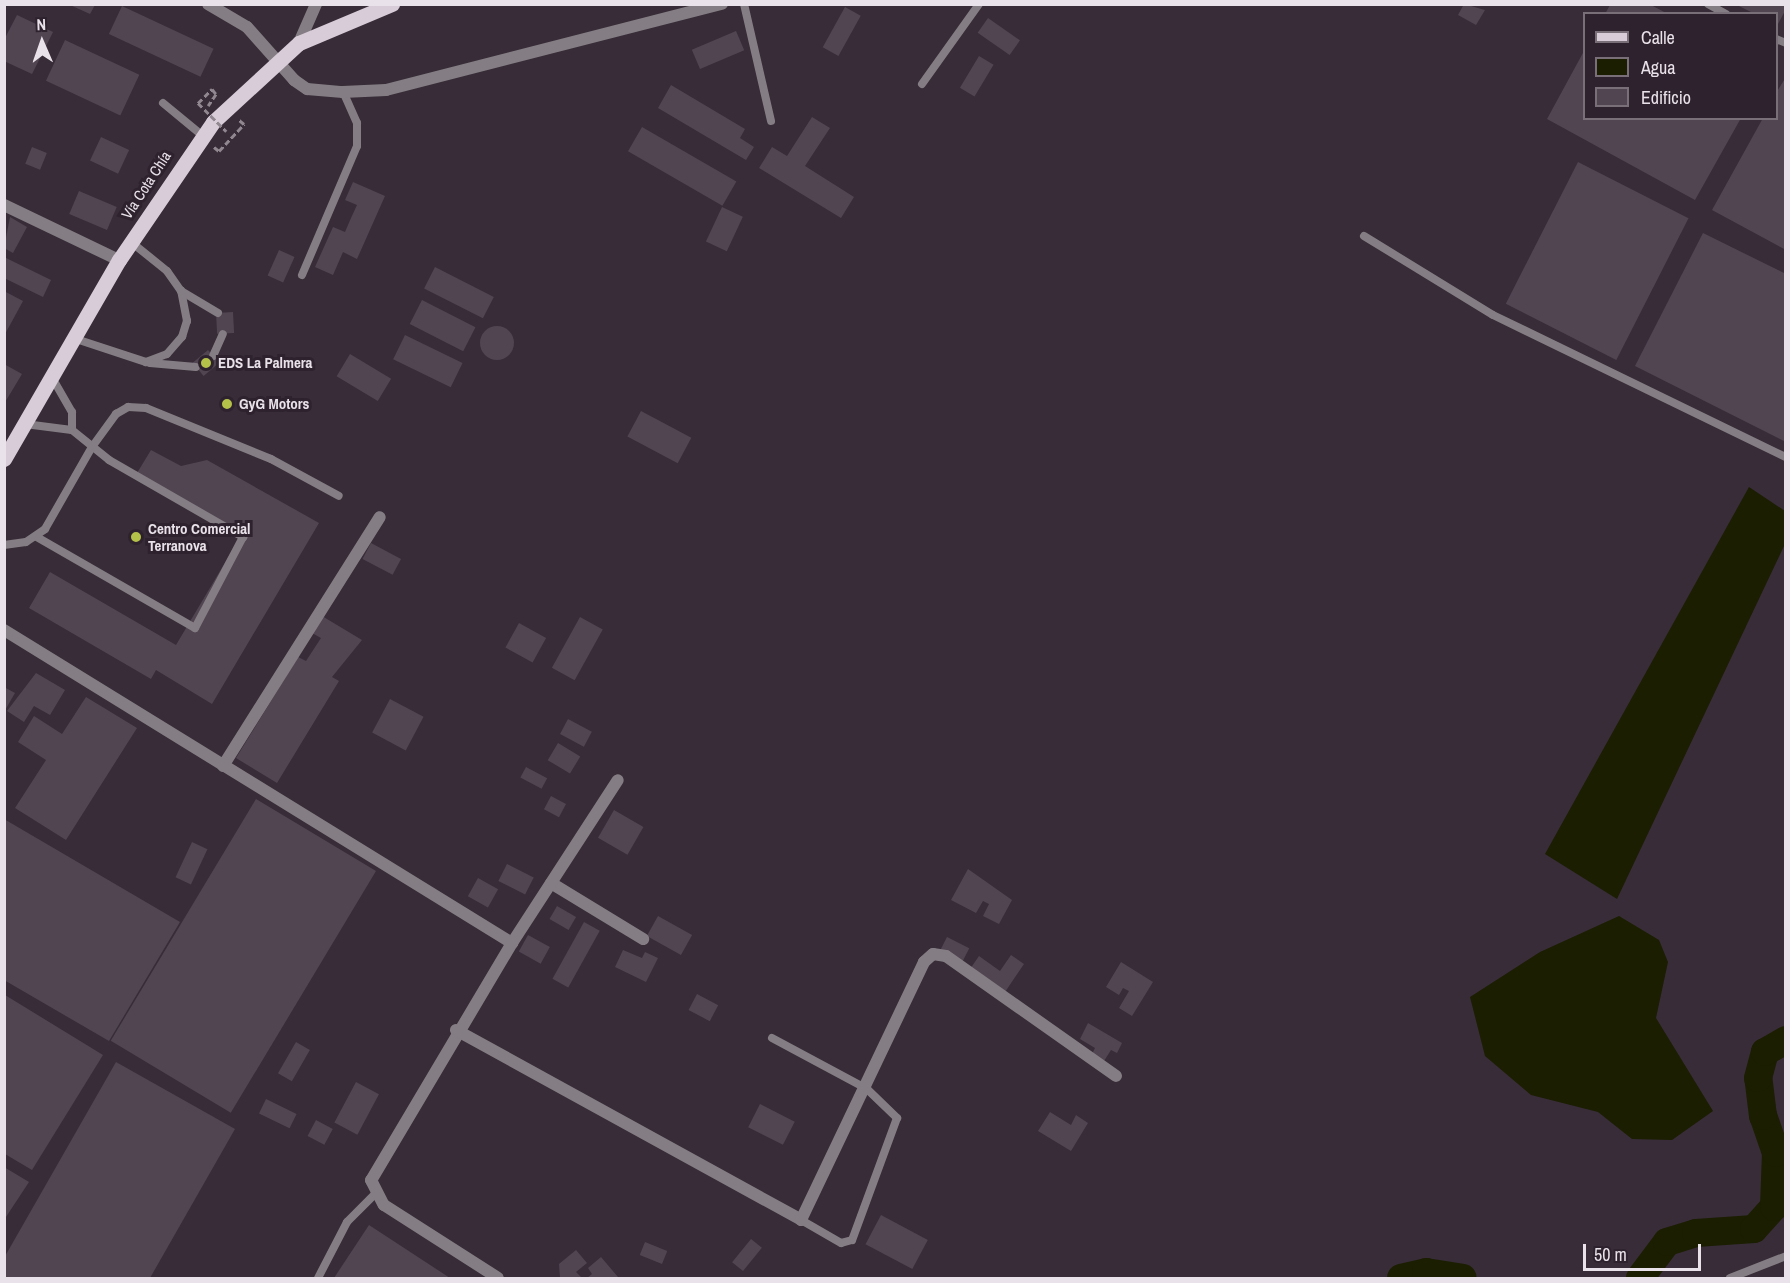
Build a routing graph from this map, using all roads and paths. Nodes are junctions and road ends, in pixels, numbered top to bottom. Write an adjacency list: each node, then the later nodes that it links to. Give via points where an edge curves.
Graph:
1 (208, 4): 10 (street, via 247,27)
2 (316, 4): 9 (street)
3 (392, 4): 9 (main road, Vía Cota Chía)
4 (722, 4): 12 (street, via 386,90)
5 (744, 4): 15 (lane)
6 (979, 4): 11 (lane)
7 (1708, 4): 8 (lane)
8 (1722, 12)
9 (299, 43): 10 (main road, Vía Cota Chía)
10 (274, 62): 12 (street, via 307,89); 14 (main road, Vía Cota Chía)
11 (922, 84)
12 (343, 92): 21 (lane, via 357,123 357,146)
13 (163, 103): 16 (lane)
14 (219, 117): 16 (main road, Vía Cota Chía); 16 (path, bridge, via 206,104 216,94 212,89 198,103 226,131 238,118 244,124 219,151)
15 (771, 121)
16 (202, 136): 19 (main road, Vía Cota Chía)
17 (4, 205): 20 (street)
18 (1364, 236): 33 (lane, via 1493,315)
19 (131, 242): 20 (main road, Vía Cota Chía); 22 (lane, via 167,271)
20 (119, 260): 25 (main road, Vía Cota Chía)
21 (302, 275)
22 (181, 291): 23 (lane); 27 (lane, via 187,321 182,338 167,354)
23 (218, 313)
24 (223, 334): 26 (lane)
25 (76, 339): 27 (lane); 29 (main road, Vía Cota Chía)
26 (213, 356)
27 (146, 362): 28 (lane)
28 (196, 367)
29 (54, 381): 30 (main road, Vía Cota Chía); 31 (lane, via 72,412)
30 (25, 424): 31 (lane); 34 (main road, Vía Cota Chía)
31 (72, 430): 32 (lane)
32 (92, 447): 35 (lane, via 116,414 140,406 271,459); 37 (lane); 37 (lane, via 243,537 199,626 189,628)
33 (1785, 458)
34 (4, 459)
35 (339, 496)
36 (380, 517): 40 (street)
37 (37, 537): 38 (lane)
38 (4, 545)
39 (4, 630): 40 (street)
40 (224, 766): 44 (street)
41 (618, 780): 42 (street)
42 (550, 883): 43 (street); 44 (street)
43 (643, 939)
44 (512, 943): 45 (street)
45 (456, 1030): 49 (street, via 371,1180); 50 (street)
46 (772, 1038): 48 (lane)
47 (1116, 1076): 48 (street, via 946,956 933,954 924,962)
48 (867, 1089): 50 (street); 50 (lane, via 898,1123 852,1240 841,1243)
49 (374, 1195): 52 (lane, via 347,1222); 53 (street)
50 (801, 1220)
51 (1785, 1256): 54 (lane)
52 (318, 1278)
53 (498, 1278)
54 (1730, 1278)

